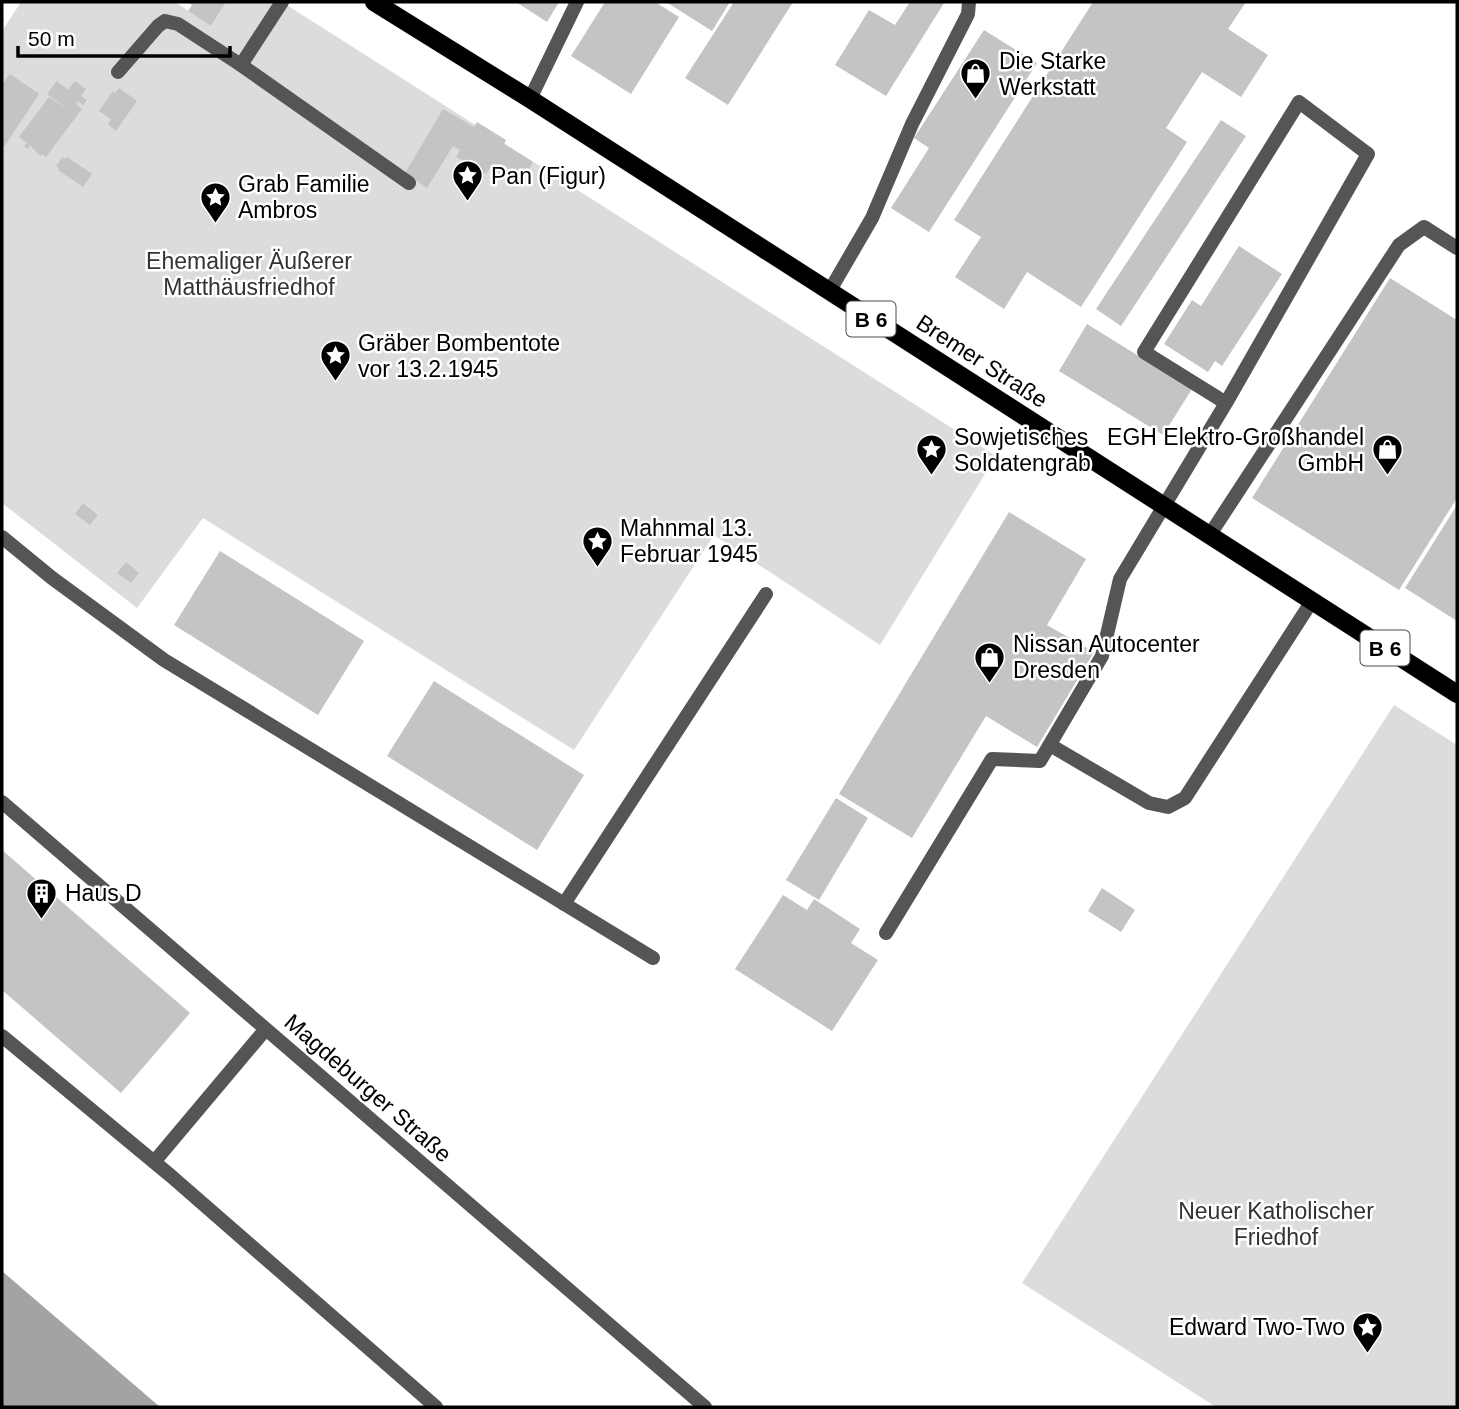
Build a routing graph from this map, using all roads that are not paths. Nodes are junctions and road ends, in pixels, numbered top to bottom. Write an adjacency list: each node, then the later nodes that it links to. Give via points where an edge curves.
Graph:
1 (282, 2): 5 (street)
2 (374, 2): 7 (main road, Bremer Straße / B 6)
3 (578, 2): 7 (street)
4 (969, 2): 10 (street, via 968,14 912,124 872,218)
5 (241, 65): 6 (street, via 178,24 165,21); 8 (street)
6 (118, 72)
7 (530, 99): 10 (main road, Bremer Straße / B 6)
8 (409, 183)
9 (1457, 248): 13 (street, via 1424,228 1399,245)
10 (829, 292): 12 (main road, Bremer Straße / B 6)
11 (1226, 402): 11 (street, via 1144,352 1299,102 1368,154); 12 (street)
12 (1164, 508): 13 (main road, Bremer Straße / B 6); 18 (street, via 1120,579 1102,656)
13 (1209, 536): 16 (main road, Bremer Straße / B 6)
14 (2, 537): 20 (street, via 164,660)
15 (766, 594): 20 (street)
16 (1312, 601): 17 (main road, Bremer Straße / B 6); 18 (street, via 1185,798 1168,807 1149,803)
17 (1457, 694)
18 (1050, 746): 21 (street, via 1040,761 992,760)
19 (2, 802): 23 (street, Magdeburger Straße)
20 (564, 904): 22 (street)
21 (886, 933)
22 (653, 958)
23 (265, 1030): 25 (street); 27 (street, Magdeburger Straße)
24 (2, 1036): 25 (street)
25 (154, 1162): 26 (street)
26 (436, 1407)
27 (705, 1407)

